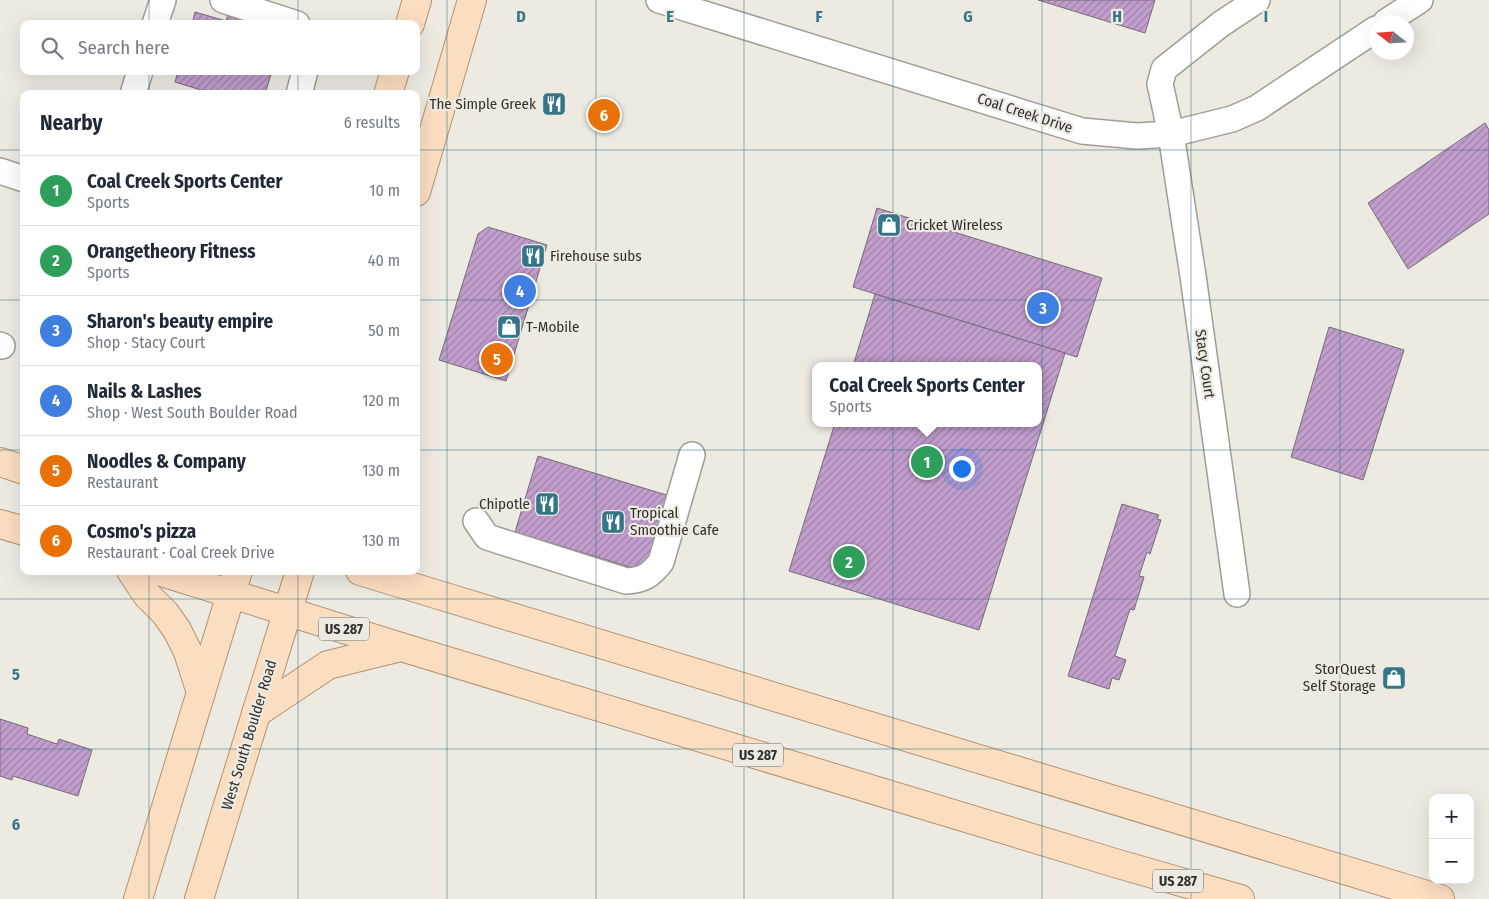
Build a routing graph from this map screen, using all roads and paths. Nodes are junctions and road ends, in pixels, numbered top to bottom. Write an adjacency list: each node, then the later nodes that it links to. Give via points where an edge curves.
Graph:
1 (163, 0): 9 (street)
2 (223, 0): 10 (street)
3 (417, 0): 11 (main road)
4 (472, 0): 22 (main road)
5 (659, 0): 19 (street, Coal Creek Drive, via 1082,131 1137,136)
6 (1257, 0): 19 (street, Stacy Court, via 1164,68 1160,84)
7 (1420, 0): 8 (street)
8 (1397, 15)
9 (156, 20)
10 (286, 20)
11 (411, 20)
12 (1369, 34): 19 (street, Coal Creek Drive, via 1257,108 1232,119)
13 (139, 75): 16 (street)
14 (304, 75): 17 (street)
15 (394, 75): 18 (main road)
16 (134, 90)
17 (300, 90)
18 (389, 90)
19 (1171, 134): 36 (street, Stacy Court)
20 (0, 172): 21 (street)
21 (20, 178)
22 (420, 178)
23 (692, 456): 26 (street, via 661,562 651,575 641,580 626,581 487,537)
24 (0, 462): 25 (main road)
25 (20, 469)
26 (476, 521)
27 (0, 524): 28 (main road)
28 (20, 530)
29 (134, 575): 39 (main road, via 177,630)
30 (184, 575): 34 (main road, US 287)
31 (299, 575): 37 (main road, West South Boulder Road)
32 (373, 575): 35 (main road)
33 (409, 575): 35 (main road)
34 (235, 583): 37 (main road, US 287); 39 (main road)
35 (427, 592): 44 (main road)
36 (1237, 594)
37 (288, 612): 38 (main road, US 287); 40 (main road, West South Boulder Road)
38 (401, 647): 40 (main road, via 328,665); 43 (main road, US 287)
39 (201, 693): 41 (main road)
40 (256, 713): 42 (main road, West South Boulder Road)
41 (138, 899)
42 (199, 899)
43 (1240, 899)
44 (1440, 899)

